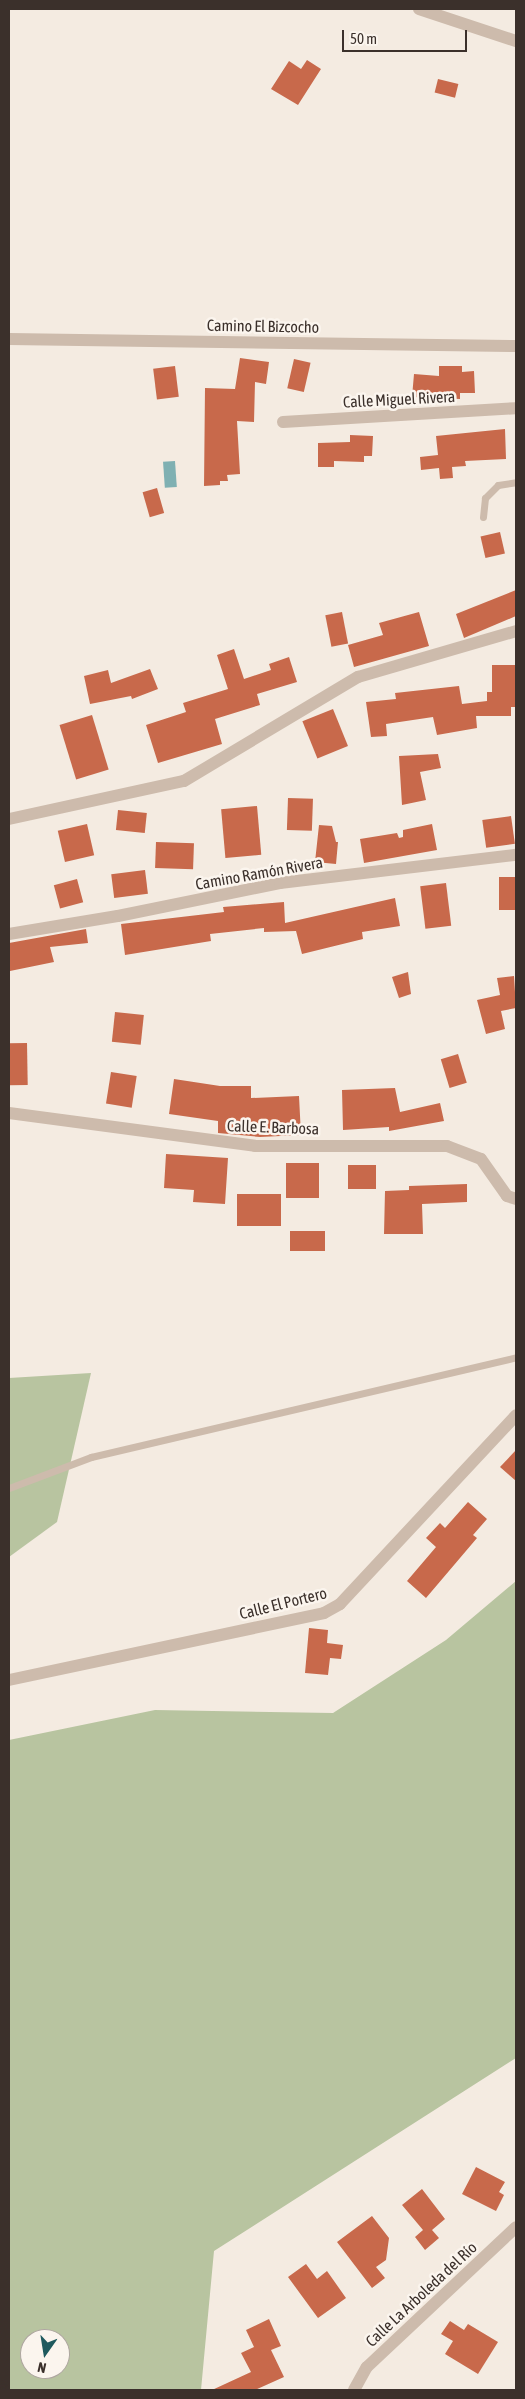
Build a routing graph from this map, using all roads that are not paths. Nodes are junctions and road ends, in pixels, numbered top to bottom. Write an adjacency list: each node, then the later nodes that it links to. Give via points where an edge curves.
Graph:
1 (419, 9): 2 (street)
2 (516, 41)
3 (9, 339): 4 (street, Camino El Bizcocho)
4 (516, 346)
5 (516, 408): 6 (street, Calle Miguel Rivera)
6 (283, 422)
7 (516, 482): 8 (lane, via 498,485 485,498)
8 (483, 517)
9 (516, 631): 10 (street, via 358,677 184,780)
10 (9, 819)
11 (516, 855): 12 (street, Camino Ramón Rivera, via 280,883)
12 (9, 934)
13 (9, 1114): 14 (street, Calle E. Barbosa, via 255,1146 447,1146 481,1159 507,1196)
14 (516, 1198)
15 (516, 1357): 17 (lane, via 91,1457)
16 (516, 1415): 18 (street, Calle El Portero, via 340,1604 324,1612)
17 (9, 1488)
18 (9, 1680)
19 (516, 2227): 20 (street, Calle La Arboleda del Río, via 366,2367)
20 (354, 2390)

